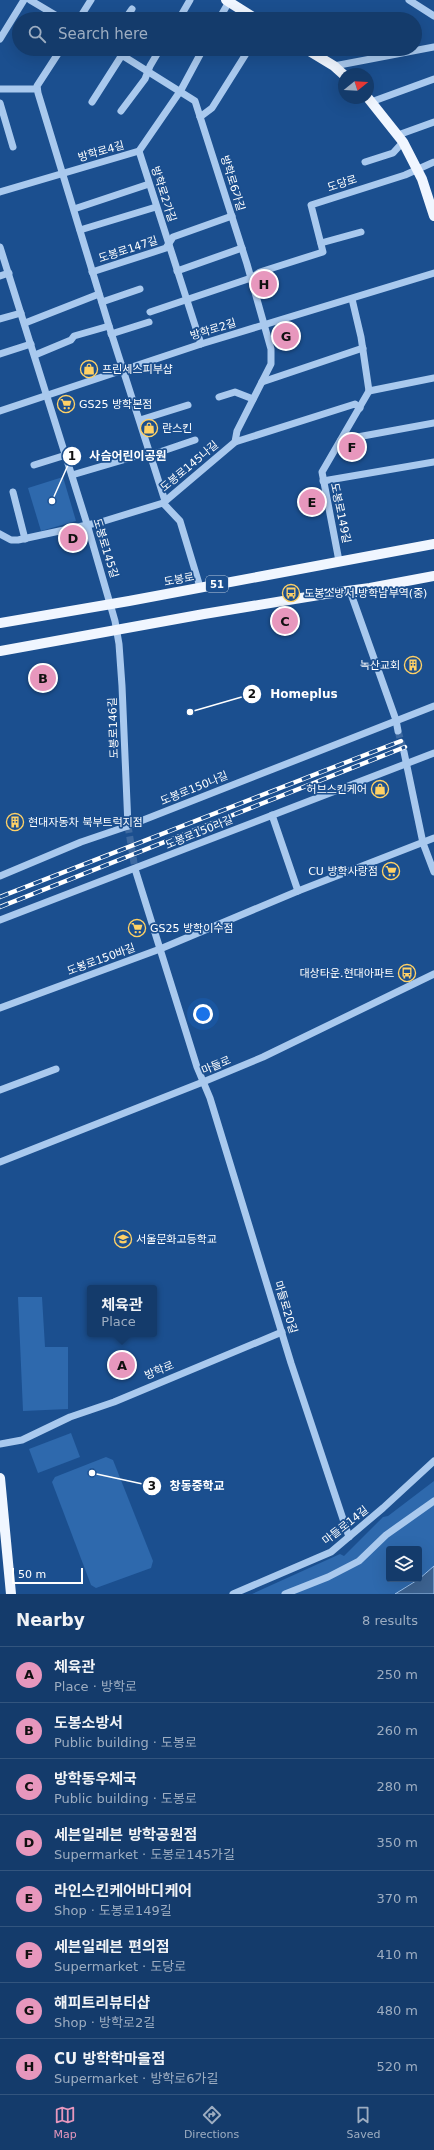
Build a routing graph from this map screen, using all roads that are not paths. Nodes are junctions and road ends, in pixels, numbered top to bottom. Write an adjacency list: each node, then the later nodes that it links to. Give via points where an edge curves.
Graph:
1 (24, 0): 10 (street)
2 (30, 0): 7 (street)
3 (91, 0): 12 (street)
4 (190, 0): 14 (street)
5 (409, 0): 8 (street)
6 (228, 1): 15 (street); 16 (main road)
7 (40, 2): 11 (street)
8 (419, 2): 17 (street)
9 (132, 9): 13 (street)
10 (17, 12)
11 (53, 12)
12 (84, 12)
13 (130, 12)
14 (183, 12)
15 (222, 12)
16 (245, 12)
17 (434, 16)
18 (12, 20): 19 (street)
19 (0, 39)
20 (434, 47): 21 (street)
21 (422, 49)
22 (57, 56): 35 (street)
23 (121, 56): 38 (street)
24 (124, 56): 32 (street, 방학로6가길)
25 (156, 56): 32 (street)
26 (199, 56): 36 (street, 방학로4길)
27 (245, 56): 42 (street, via 212,108)
28 (318, 56): 30 (main road)
29 (387, 56): 30 (street)
30 (334, 66): 31 (main road)
31 (338, 70)
32 (148, 71): 36 (street, 방학로6가길); 41 (street, via 146,78)
33 (434, 79): 37 (street)
34 (0, 89): 35 (street)
35 (37, 89): 50 (street, 도봉로147길)
36 (180, 90): 42 (street, 방학로6가길, via 196,101); 46 (street, 방학로4길)
37 (374, 99)
38 (92, 102)
39 (0, 103): 45 (street)
40 (373, 104): 44 (main road)
41 (121, 111)
42 (200, 117): 56 (street, 방학로6가길)
43 (434, 122): 44 (street)
44 (400, 139): 47 (street, via 393,153); 49 (main road)
45 (13, 147)
46 (139, 151): 50 (street, 방학로4길); 51 (street, 방학로2가길)
47 (365, 162)
48 (434, 162): 49 (street)
49 (417, 169): 53 (main road); 60 (street, 도당로, via 310,205)
50 (63, 173): 52 (street, 방학로4길); 55 (street, 도봉로147길)
51 (149, 184): 54 (street, 방학로2가길); 55 (street)
52 (0, 192)
53 (432, 198): 57 (main road)
54 (156, 207): 58 (street); 61 (street, 방학로2가길)
55 (74, 209): 58 (street, 도봉로147길)
56 (232, 216): 61 (street, 방학로2가길, via 173,237); 63 (street, 방학로6가길)
57 (434, 216)
58 (80, 230): 65 (street, 도봉로147길)
59 (361, 232): 60 (street)
60 (321, 243): 69 (street, via 323,252 260,272)
61 (169, 244): 64 (street, 방학로2가길); 65 (street, 도봉로147길, via 166,248)
62 (0, 246): 66 (street, 도봉로145길)
63 (242, 248): 64 (street); 69 (street, 방학로6가길)
64 (177, 271): 73 (street, 방학로2가길)
65 (92, 272): 71 (street, 도봉로147길)
66 (9, 273): 68 (street); 76 (street, 도봉로145길)
67 (434, 273): 72 (street, 방학로2길)
68 (0, 276)
69 (251, 278): 73 (street); 81 (street, 방학로6가길)
70 (140, 289): 74 (street)
71 (99, 294): 74 (street, 도봉로147길); 79 (street)
72 (352, 299): 81 (street, 방학로2길); 85 (street)
73 (187, 300): 75 (street); 84 (street, 방학로2가길)
74 (102, 302): 80 (street, 도봉로147길)
75 (150, 312)
76 (21, 313): 77 (street); 79 (street, 도봉로145길)
77 (0, 319)
78 (149, 322): 82 (street)
79 (24, 323): 83 (street, 도봉로145길)
80 (109, 326): 82 (street, 도봉로147길); 87 (street, via 74,336 71,340)
81 (264, 326): 84 (street, 방학로2길); 90 (street, 도봉로145나길, via 271,349 271,364)
82 (111, 334): 88 (street, 도봉로147길)
83 (31, 344): 86 (street); 87 (street, 도봉로145길)
84 (201, 344): 88 (street, 방학로2길)
85 (363, 348): 90 (street); 91 (street)
86 (0, 354)
87 (35, 355): 92 (street, 도봉로145길)
88 (123, 370): 92 (street, 방학로2길); 98 (street, 도봉로147길)
89 (434, 378): 91 (street)
90 (262, 382): 94 (street, 도봉로145나길)
91 (369, 391): 96 (street, 도봉로149길)
92 (48, 396): 97 (street, 방학로2길); 104 (street, 도봉로145길)
93 (219, 397): 94 (street, via 235,392)
94 (253, 399): 102 (street, 도봉로145나길, via 237,431)
95 (188, 405): 98 (street)
96 (360, 408): 101 (street, 도봉로149길); 102 (street, via 355,404)
97 (0, 409)
98 (140, 420): 103 (street, 도봉로147길)
99 (434, 424): 101 (street)
100 (196, 440): 103 (street)
101 (341, 440): 108 (street, 도봉로149길, via 322,472)
102 (235, 442): 110 (street, 도봉로145나길)
103 (150, 454): 107 (street); 110 (street, 도봉로147길)
104 (66, 455): 106 (street); 107 (street, 도봉로145길)
105 (434, 462): 108 (street)
106 (34, 465)
107 (72, 475): 111 (street, 도봉로145길)
108 (323, 481): 115 (street, 도봉로149길)
109 (13, 492): 113 (street)
110 (164, 502): 111 (street, 도봉로145나길); 117 (street, 도봉로147길, via 180,521)
111 (87, 524): 113 (street, 도봉로145나길); 119 (street, 도봉로145길)
112 (0, 534): 113 (street, 도봉로145나길, via 11,540)
113 (25, 539)
114 (434, 544): 115 (main road, 도봉로 / 51)
115 (339, 561): 117 (main road, 도봉로 / 51)
116 (434, 576): 118 (main road)
117 (200, 587): 119 (main road, 도봉로 / 51)
118 (350, 591): 121 (main road); 124 (street)
119 (110, 604): 120 (main road, 도봉로 / 51); 121 (street, 도봉로145길)
120 (0, 623)
121 (116, 629): 122 (main road); 130 (street, 도봉로146길, via 120,644)
122 (0, 651)
123 (434, 706): 124 (street, 도봉로150나길)
124 (396, 720): 125 (street); 130 (street, 도봉로150나길)
125 (398, 731)
126 (404, 752): 128 (street)
127 (434, 754): 128 (street, 도봉로150라길)
128 (406, 763): 129 (street, 도봉로150라길); 132 (street)
129 (272, 814): 133 (street, 도봉로150라길); 136 (street)
130 (128, 826): 135 (street, 도봉로150나길, via 88,839)
131 (434, 838): 132 (street, 도봉로150바길)
132 (423, 843): 134 (street); 136 (street, 도봉로150바길)
133 (135, 869): 137 (street, 도봉로150라길); 138 (street)
134 (434, 872)
135 (0, 876)
136 (298, 891): 138 (street, 도봉로150바길)
137 (0, 920)
138 (160, 949): 140 (street, 도봉로150바길); 142 (street)
139 (434, 974): 142 (street, 마들로)
140 (0, 1008)
141 (56, 1069): 143 (street)
142 (203, 1082): 144 (street, 마들로); 145 (street, 마들로20길)
143 (0, 1090)
144 (0, 1162)
145 (282, 1332): 146 (street, 방학로, via 128,1396 70,1417 22,1440); 150 (street, 마들로20길)
146 (0, 1444)
147 (434, 1461): 150 (street, 마들로14길)
148 (0, 1478): 151 (main road)
149 (434, 1501): 153 (street, via 386,1535 359,1561)
150 (349, 1537): 152 (street, 마들로14길, via 332,1552)
151 (10, 1594)
152 (233, 1594)
153 (285, 1594)

